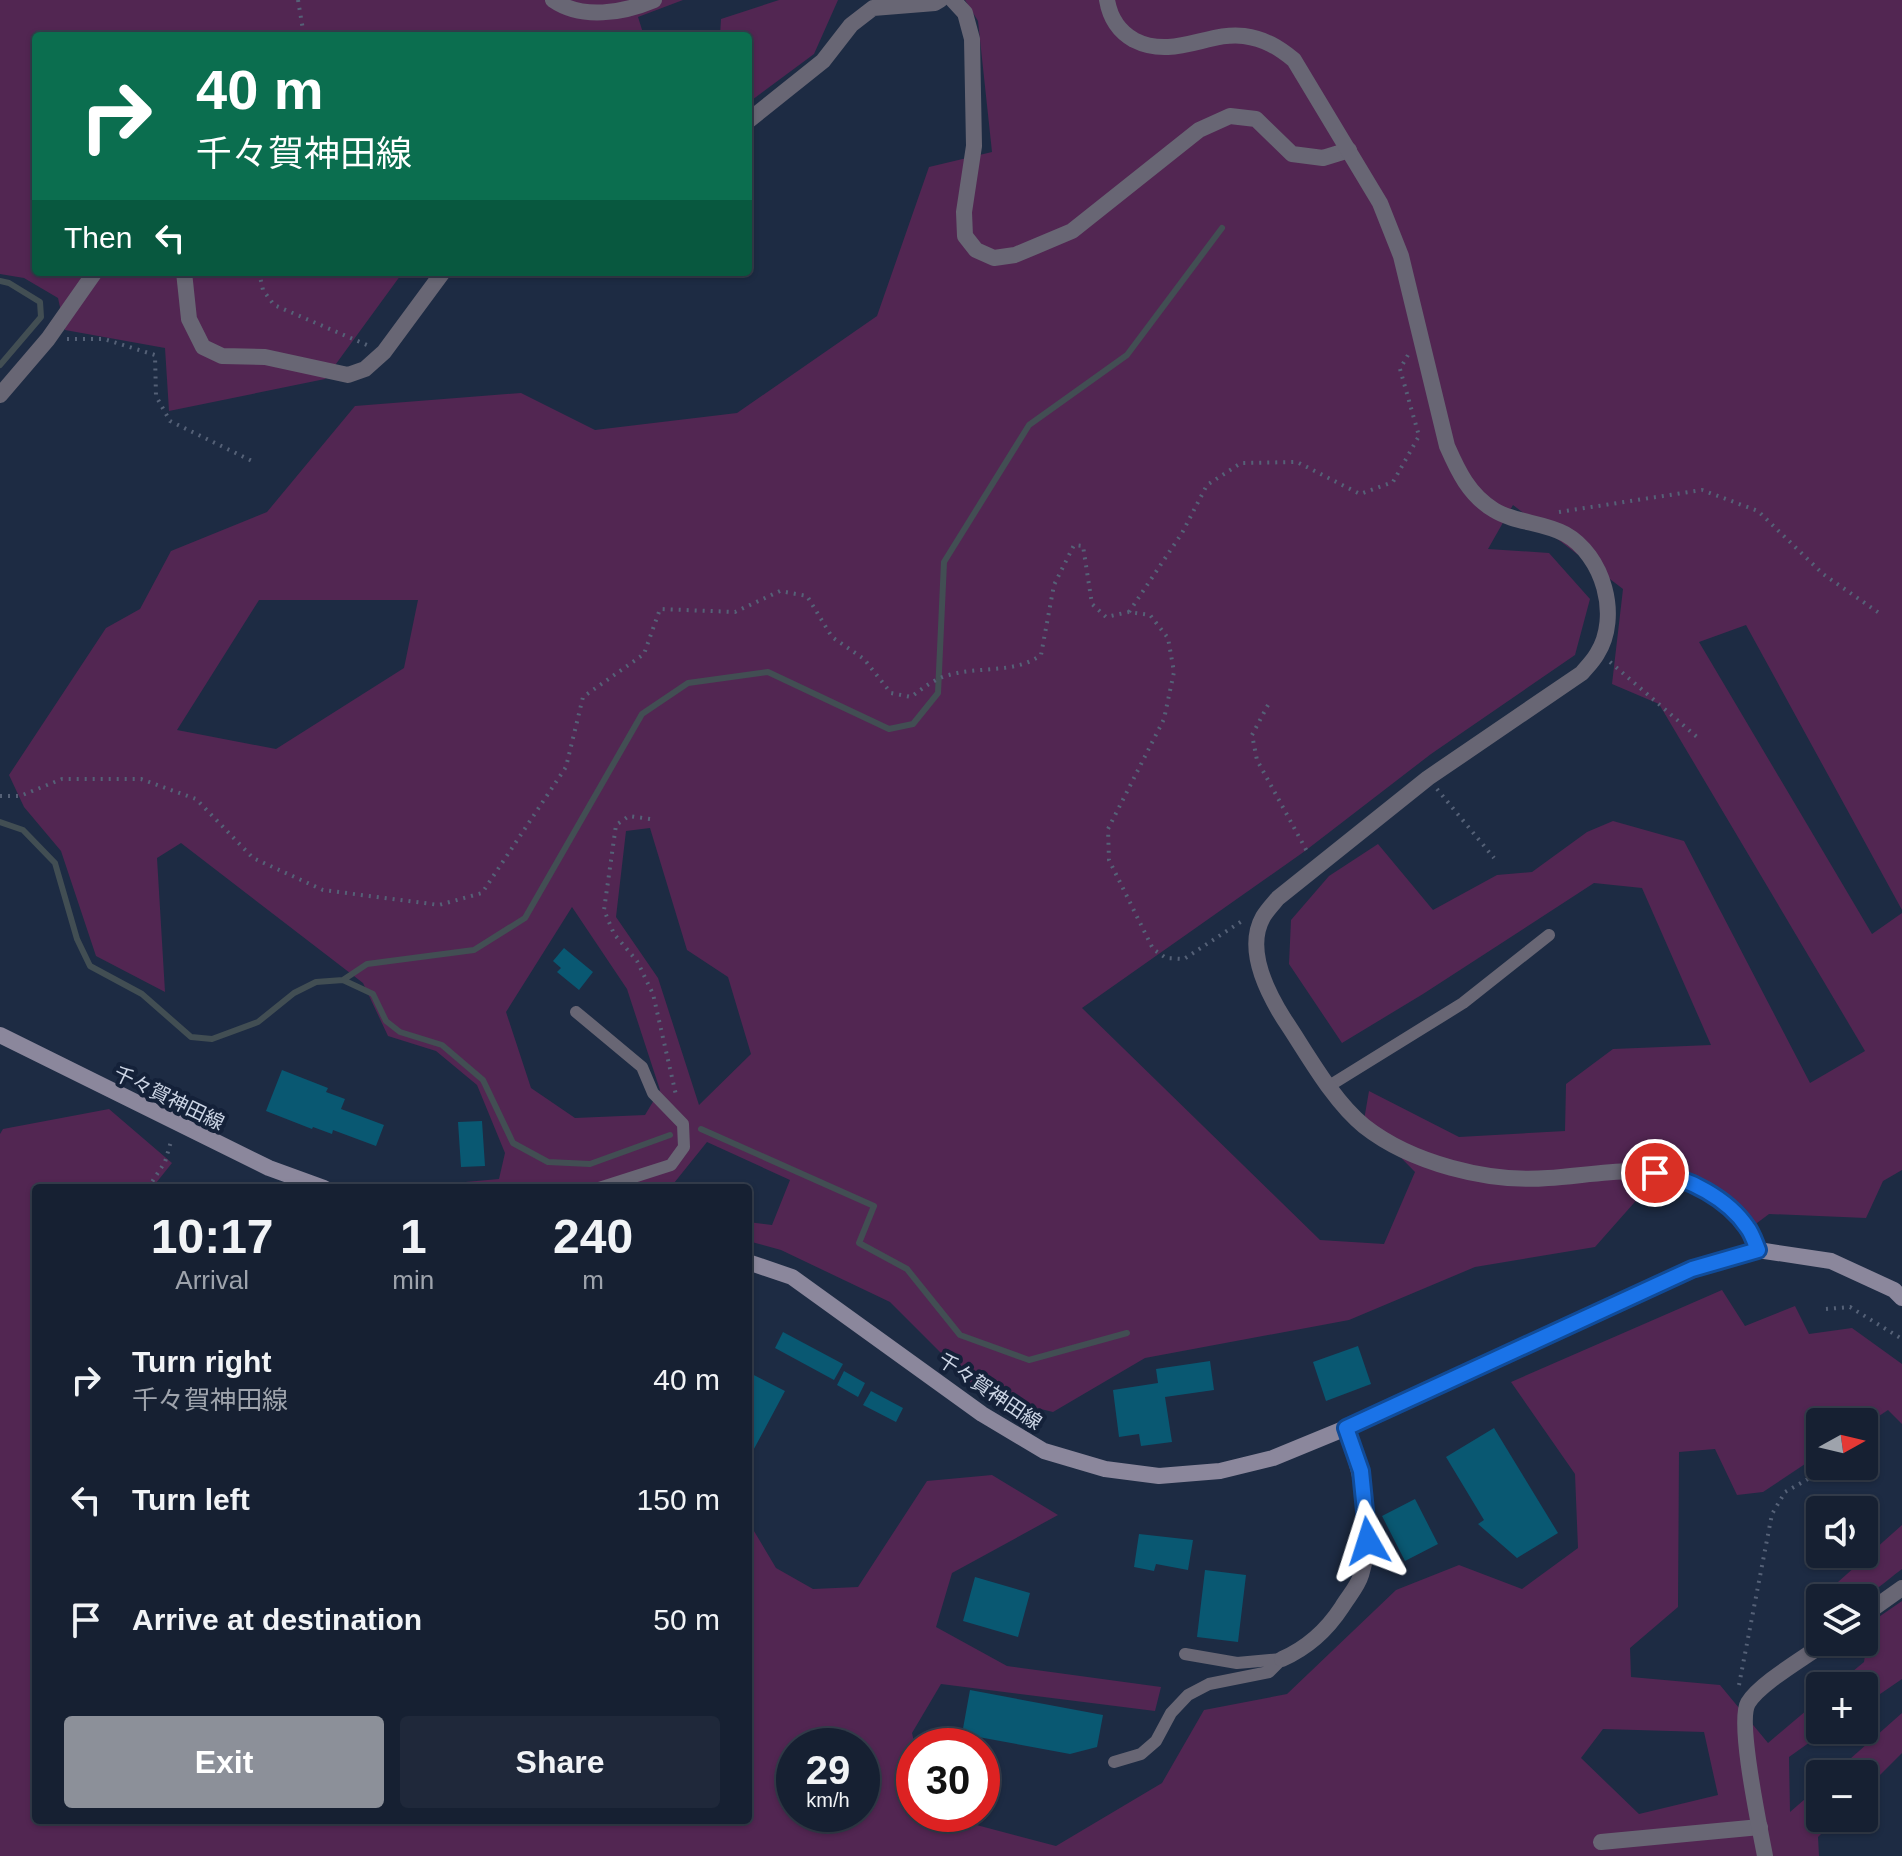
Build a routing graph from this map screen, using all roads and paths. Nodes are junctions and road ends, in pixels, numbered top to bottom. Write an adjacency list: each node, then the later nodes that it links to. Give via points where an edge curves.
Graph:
1 (298, 0): 7 (path)
2 (553, 0): 3 (street, via 564,8 607,13)
3 (654, 0)
4 (940, 0): 8 (street, via 873,8 851,25 823,61)
5 (953, 0): 9 (street, via 965,13 972,39 974,146 965,236 976,250 994,258 1015,255 1072,231 1199,130 1230,116 1256,119 1292,154 1323,158)
6 (1107, 0): 9 (street, via 1122,33 1143,44 1170,48 1241,35 1273,43 1294,60)
7 (303, 32)
8 (752, 118)
9 (1349, 150): 14 (street, via 1380,203 1401,256)
10 (92, 276): 15 (street)
11 (184, 276): 16 (street, via 189,319 203,347 222,356 265,357 348,375 365,369)
12 (260, 276): 16 (path, via 274,305)
13 (440, 276): 16 (street)
14 (1420, 336): 19 (street, via 1447,446 1460,476 1494,510); 20 (path, via 1400,369 1419,436 1393,482 1360,494 1297,462 1241,463 1207,485)
15 (48, 339): 17 (street); 18 (path, via 104,339 155,355 156,396 170,421)
16 (384, 352)
17 (0, 395)
18 (252, 461)
19 (1527, 523): 21 (path, via 1547,514 1702,490 1758,511 1823,574); 22 (street, via 1564,533 1598,569 1608,622)
20 (1129, 612): 26 (path, via 1106,617 1092,604 1083,546 1074,545 1054,585 1041,655 1029,664 949,675 911,697 891,693 864,659 832,637 807,596 780,591 735,612 660,609 644,654 583,697 566,767 482,893 439,905 323,890 253,858 196,799 141,779 62,779 20,796); 30 (path, via 1150,615 1168,638 1174,672 1164,719 1108,829 1109,860 1153,949 1166,958 1184,959 1242,921)
21 (1882, 615)
22 (1599, 652): 24 (path); 25 (street, via 1582,673)
23 (1268, 705): 29 (path, via 1252,735 1257,760)
24 (1697, 737)
25 (1428, 778): 28 (path); 29 (street)
26 (0, 796)
27 (650, 819): 35 (path, via 629,816 616,825 604,910 653,994)
28 (1494, 858)
29 (1316, 867): 30 (street, via 1278,898)
30 (1262, 919): 34 (street, via 1259,969 1277,1008)
31 (1549, 935): 34 (lane, via 1463,1003)
32 (576, 1012): 39 (lane, via 642,1067 653,1093 683,1124 684,1147 671,1165)
33 (0, 1035): 36 (main road, 千々賀神田線)
34 (1329, 1086): 40 (street, via 1364,1125 1422,1159 1487,1176 1674,1175 1714,1195 1748,1227)
35 (676, 1095)
36 (177, 1125): 37 (path, via 165,1162); 38 (main road, 千々賀神田線)
37 (151, 1184)
38 (313, 1184)
39 (612, 1184)
40 (1758, 1250): 42 (main road, 千々賀神田線, via 1831,1261); 45 (main road, 千々賀神田線, via 1692,1269)
41 (752, 1263): 45 (main road, 千々賀神田線, via 792,1277 982,1414 1044,1451 1105,1469 1159,1476 1220,1471 1273,1458)
42 (1902, 1298)
43 (1826, 1309): 44 (path, via 1850,1307)
44 (1902, 1339)
45 (1346, 1428): 51 (street, via 1361,1471 1368,1541 1361,1577 1335,1617 1303,1650)
46 (1806, 1480): 52 (path, via 1785,1492 1772,1514 1739,1688)
47 (1902, 1588): 48 (street)
48 (1878, 1605)
49 (1185, 1654): 51 (lane, via 1237,1663)
50 (1807, 1656): 52 (street)
51 (1282, 1659): 53 (lane, via 1269,1672 1209,1684 1188,1695 1149,1748)
52 (1746, 1706): 54 (street, via 1746,1742)
53 (1114, 1762)
54 (1760, 1827): 55 (street); 56 (street)
55 (1601, 1842)
56 (1765, 1856)

